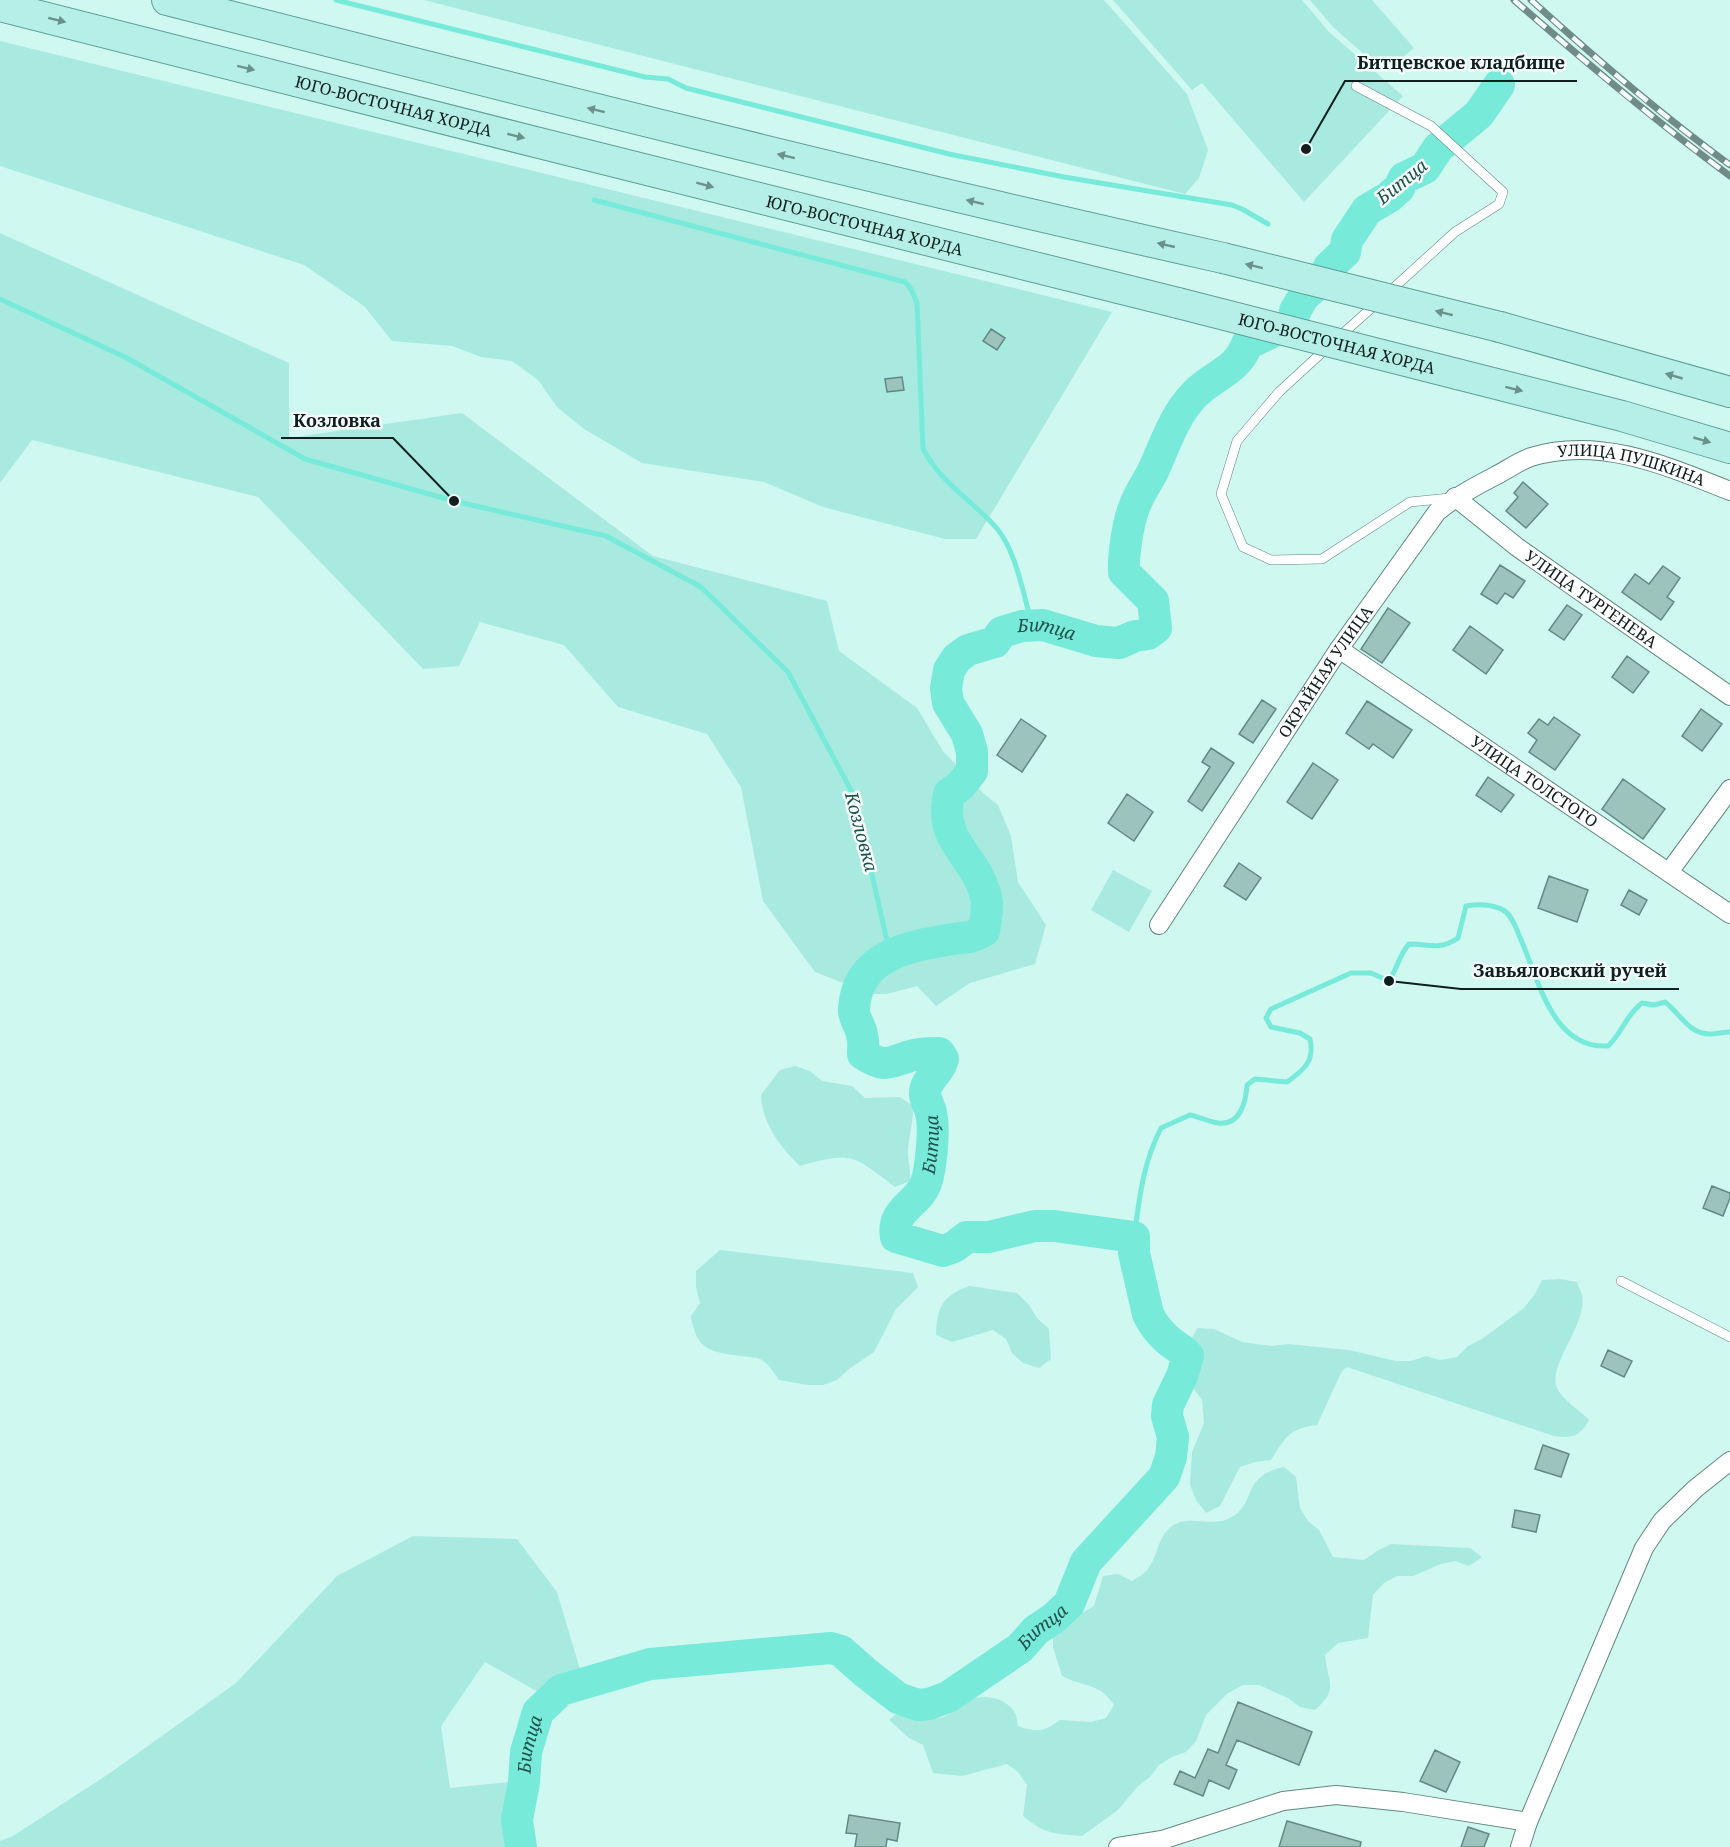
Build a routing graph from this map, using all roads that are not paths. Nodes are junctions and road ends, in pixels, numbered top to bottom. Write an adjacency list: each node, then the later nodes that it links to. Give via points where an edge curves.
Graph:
1 (167, 0): 4 (main road, one-way to 1, bridge, via 1500,327 571,104)
2 (0, 6): 5 (main road, ЮГО-ВОСТОЧНАЯ ХОРДА, one-way to 5, bridge, via 1622,416)
3 (1356, 86): 8 (lane, via 1431,126 1503,192 1499,204 1455,232 1279,392 1237,441 1221,494 1243,547 1271,560 1322,560 1410,502)
4 (1730, 392)
5 (1730, 448)
6 (1531, 457): 7 (street, УЛИЦА ПУШКИНА, via 1578,449 1620,453 1679,470); 8 (street, ОКРАЙНАЯ УЛИЦА)
7 (1730, 491)
8 (1455, 497): 9 (street, ОКРАЙНАЯ УЛИЦА, via 1437,512); 10 (street, УЛИЦА ТУРГЕНЕВА, via 1517,547)
9 (1339, 649): 12 (street, УЛИЦА ТОЛСТОГО); 14 (street, ОКРАЙНАЯ УЛИЦА)
10 (1730, 696)
11 (1730, 789): 12 (street)
12 (1668, 872): 13 (street, УЛИЦА ТОЛСТОГО)
13 (1730, 914)
14 (1159, 925)
15 (1621, 1281): 16 (lane)
16 (1730, 1337)
17 (1730, 1461): 18 (street, via 1662,1521 1644,1548)
18 (1528, 1822): 19 (street, via 1336,1795 1283,1801 1162,1840); 20 (street)
19 (1118, 1847)
20 (1520, 1847)

